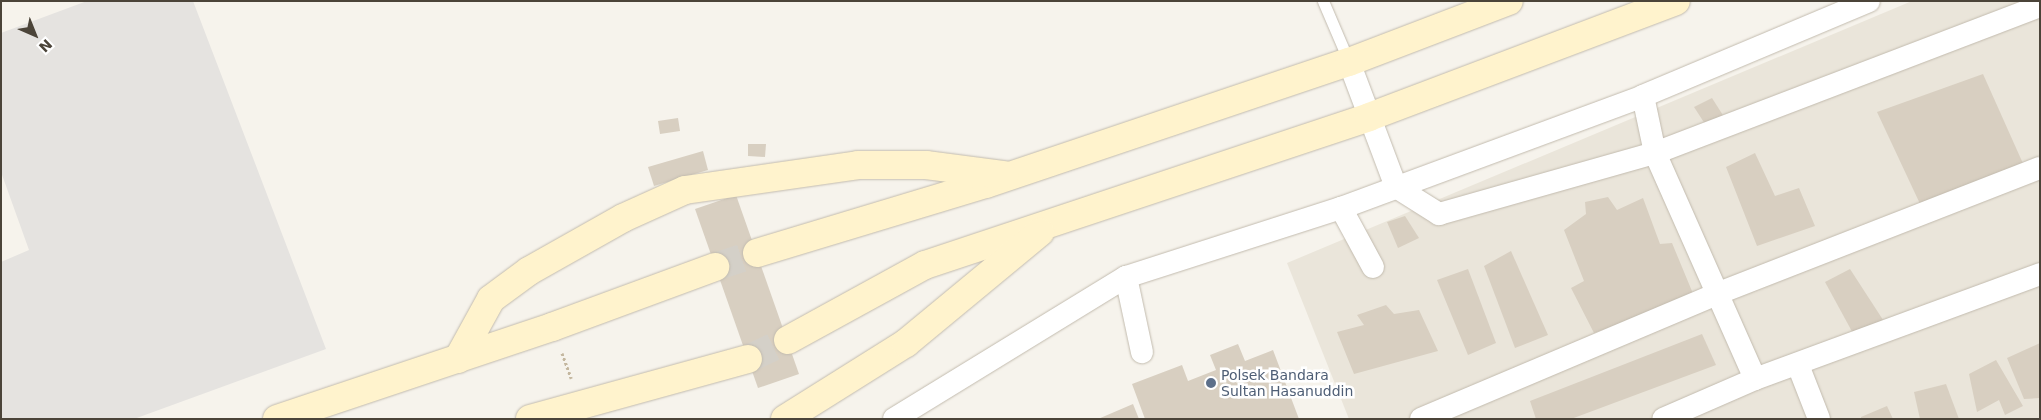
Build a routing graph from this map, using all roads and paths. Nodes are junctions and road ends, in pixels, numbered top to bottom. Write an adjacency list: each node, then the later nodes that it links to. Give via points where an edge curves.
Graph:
1 (1323, 1): 6 (lane)
2 (1509, 1): 6 (main road)
3 (1676, 1): 8 (main road)
4 (1869, 1): 7 (street)
5 (2040, 6): 9 (street)
6 (1349, 62): 8 (street); 11 (main road)
7 (1643, 96): 9 (street); 12 (street)
8 (1368, 117): 12 (street); 14 (main road)
9 (1655, 153): 12 (street, via 1439,214); 20 (street)
10 (2040, 168): 20 (street)
11 (1010, 176): 15 (main road); 24 (main road, via 926,165 858,165 686,190 614,223 529,271 490,299)
12 (1396, 187): 13 (street)
13 (1340, 208): 17 (street); 19 (street)
14 (1052, 221): 22 (main road, via 925,265); 31 (main road, via 906,343)
15 (756, 253)
16 (715, 267): 21 (main road)
17 (1373, 267)
18 (2040, 274): 26 (street)
19 (1126, 277): 23 (street); 32 (street)
20 (1719, 293): 27 (street); 33 (street)
21 (552, 327): 24 (main road); 28 (path)
22 (788, 340)
23 (1142, 352)
24 (458, 359): 29 (main road)
25 (748, 359): 28 (main road)
26 (1798, 365): 27 (street); 35 (street)
27 (1755, 379): 34 (street)
28 (582, 407): 30 (main road)
29 (277, 419)
30 (530, 419)
31 (785, 419)
32 (894, 419)
33 (1421, 419)
34 (1663, 419)
35 (1819, 419)

